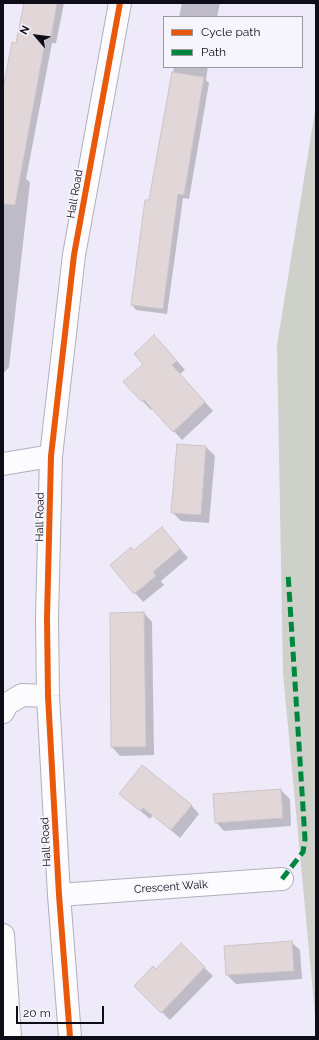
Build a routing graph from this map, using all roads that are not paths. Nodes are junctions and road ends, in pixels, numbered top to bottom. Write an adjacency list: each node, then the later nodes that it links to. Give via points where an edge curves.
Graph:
1 (120, 3): 2 (street, Hall Road, via 74,255)
2 (51, 456): 3 (street); 4 (street, Hall Road)
3 (3, 464)
4 (48, 696): 5 (street, via 22,695 8,704); 7 (street, Hall Road)
5 (3, 712)
6 (282, 879): 7 (street, Crescent Walk)
7 (59, 895): 10 (street, Hall Road)
8 (3, 935): 9 (street)
9 (10, 1037)
10 (70, 1037)

